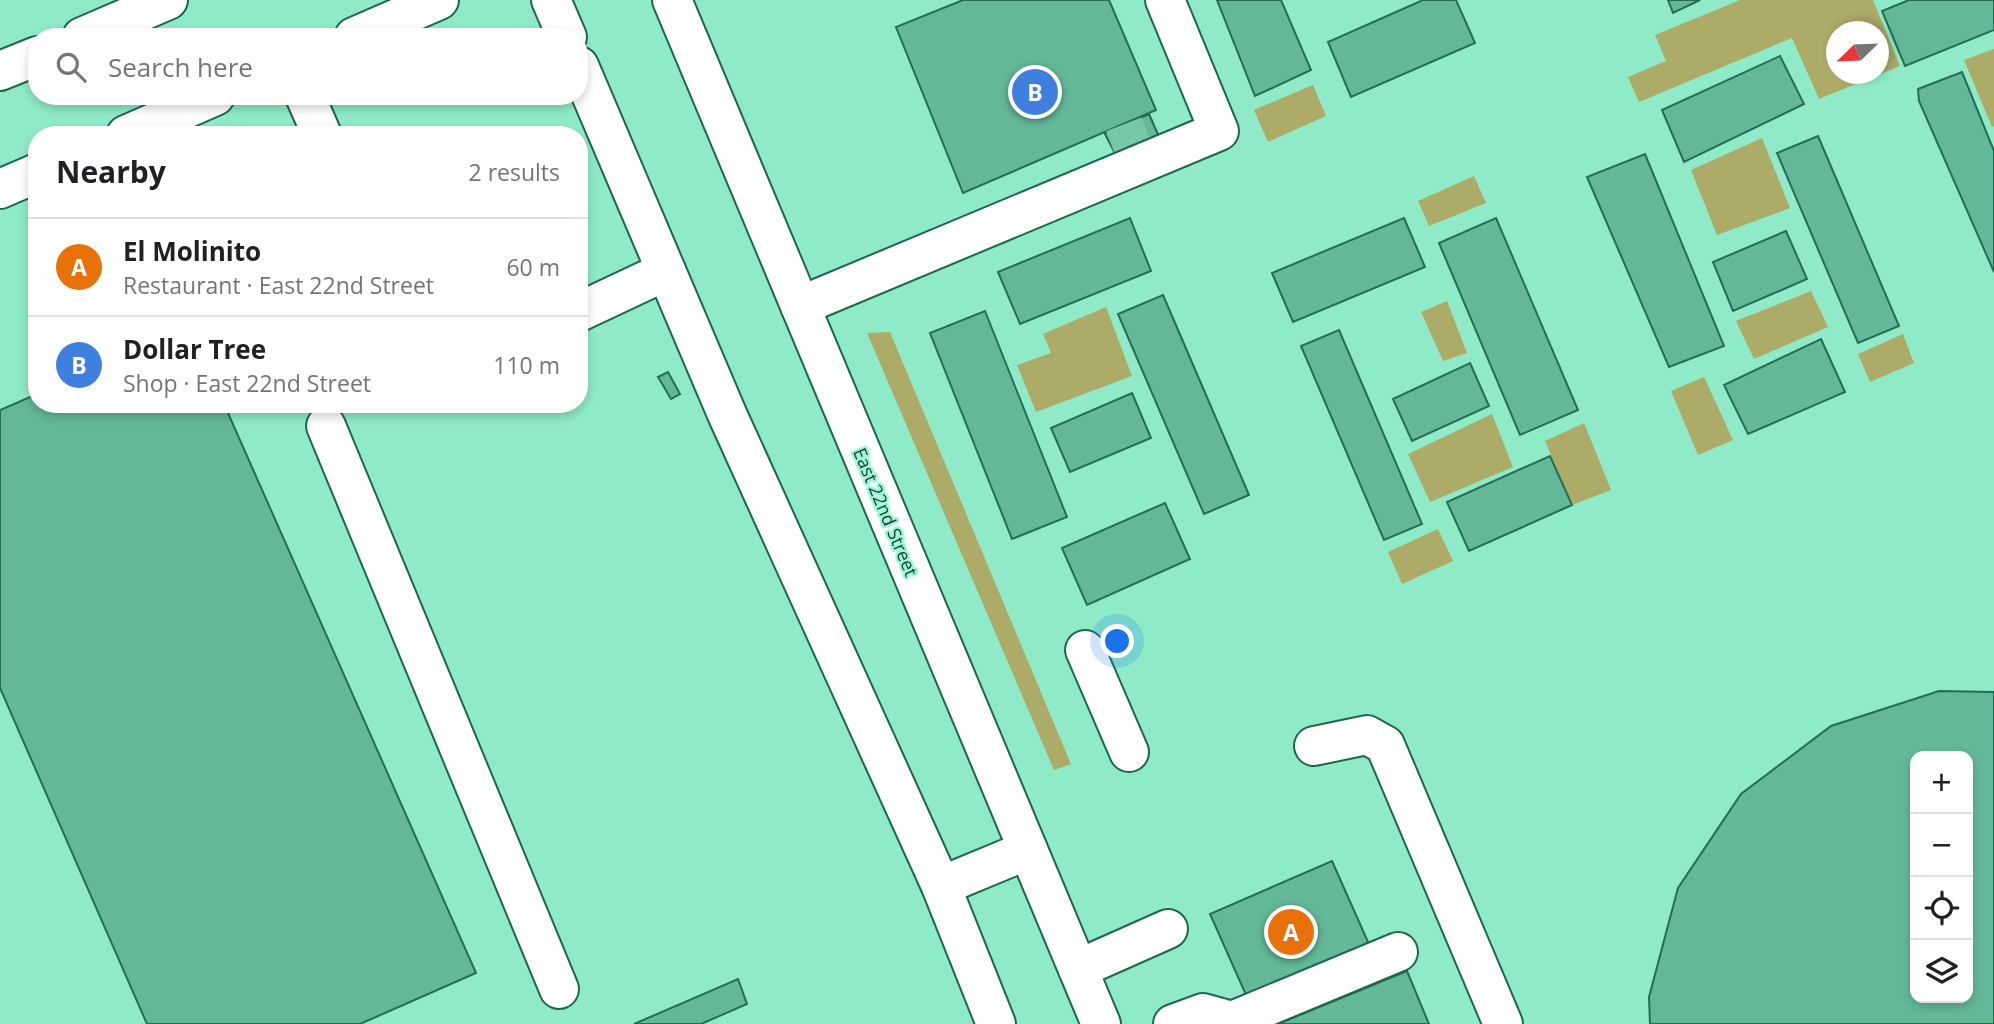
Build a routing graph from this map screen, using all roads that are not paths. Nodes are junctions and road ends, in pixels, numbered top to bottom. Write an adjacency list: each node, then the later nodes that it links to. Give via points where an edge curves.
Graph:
1 (168, 0): 6 (main road)
2 (439, 0): 7 (main road)
3 (551, 0): 8 (main road)
4 (672, 0): 23 (main road, East 22nd Street)
5 (1165, 0): 12 (main road)
6 (103, 28)
7 (375, 28)
8 (563, 28)
9 (28, 60): 10 (main road)
10 (0, 71)
11 (588, 87): 22 (main road)
12 (1208, 103): 17 (main road, via 1202,114); 21 (main road, via 1219,131)
13 (198, 105): 15 (main road)
14 (309, 105): 16 (main road)
15 (158, 126)
16 (319, 126)
17 (1157, 132)
18 (1113, 149): 21 (main road, via 1018,190)
19 (28, 177): 20 (main road)
20 (0, 189)
21 (991, 226): 23 (main road)
22 (666, 271): 24 (main road); 30 (main road)
23 (800, 306): 29 (main road, East 22nd Street)
24 (588, 308)
25 (327, 426): 34 (main road)
26 (1085, 650): 28 (main road)
27 (1314, 746): 38 (main road, via 1367,735 1385,745)
28 (1129, 752)
29 (1028, 850): 30 (main road); 33 (main road, East 22nd Street)
30 (941, 886): 36 (main road)
31 (1168, 929): 33 (main road)
32 (1398, 952): 35 (main road, via 1232,1021)
33 (1078, 969): 37 (main road, East 22nd Street)
34 (559, 989)
35 (1188, 1018)
36 (996, 1024)
37 (1101, 1024)
38 (1503, 1024)

